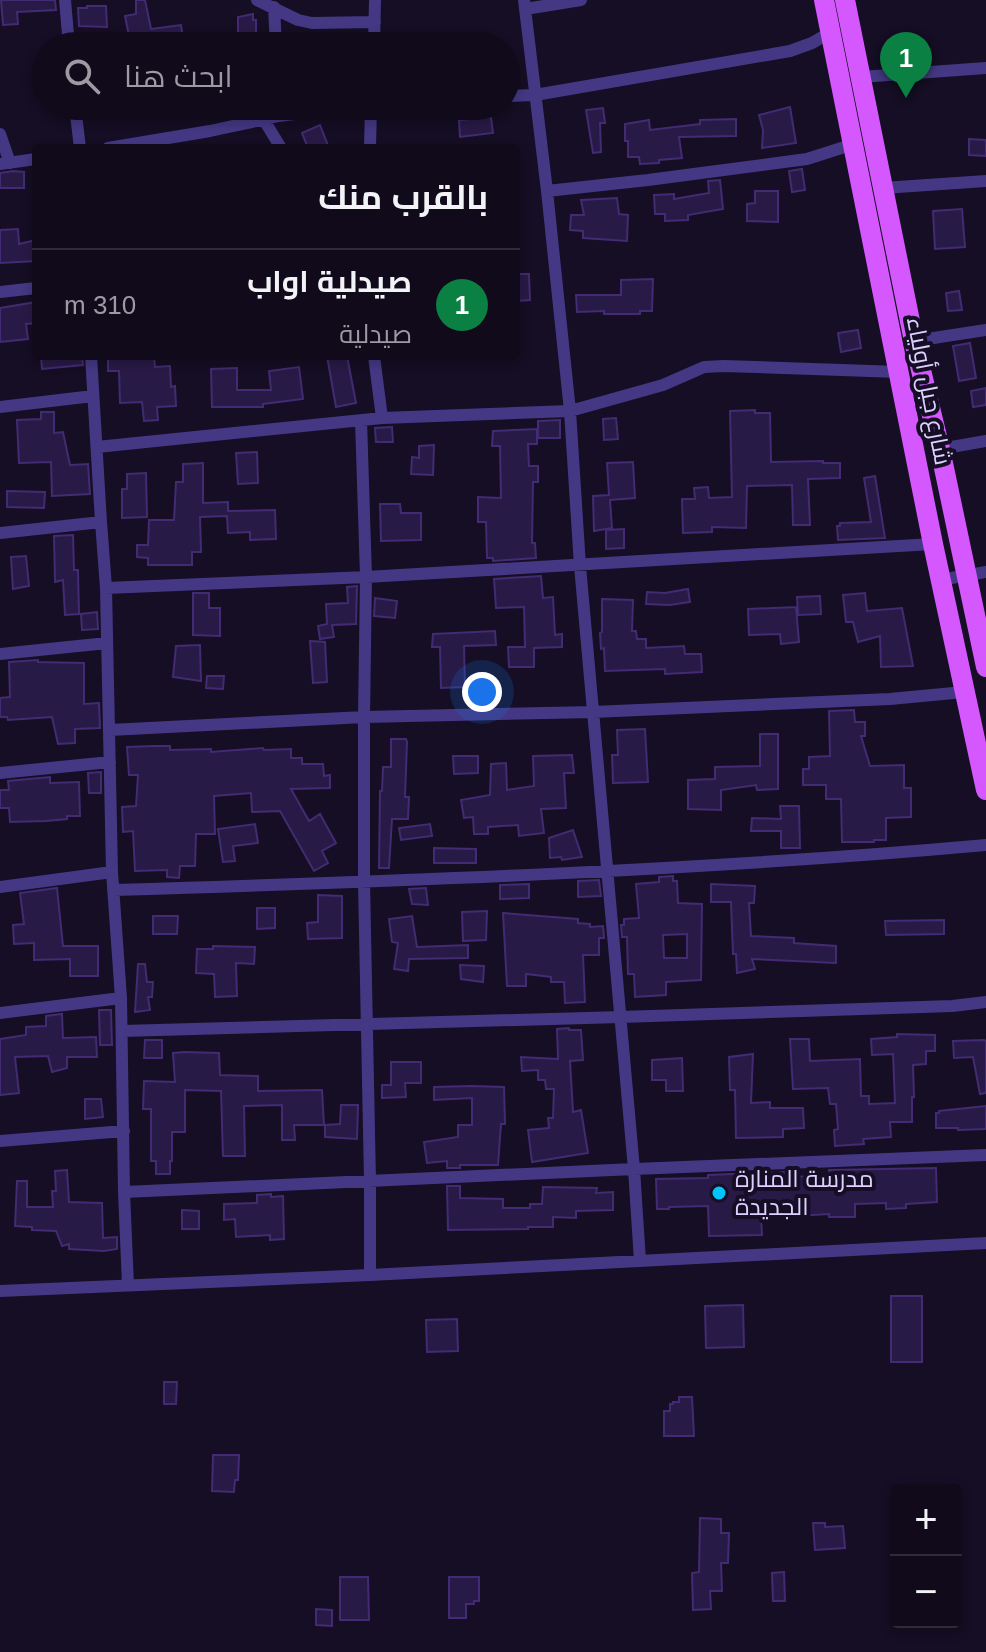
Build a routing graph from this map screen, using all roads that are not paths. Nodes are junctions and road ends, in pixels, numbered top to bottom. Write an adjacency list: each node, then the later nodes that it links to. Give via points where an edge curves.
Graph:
1 (65, 0): 10 (street)
2 (257, 0): 8 (street)
3 (375, 0): 9 (street)
4 (581, 0): 7 (street)
5 (824, 0): 13 (main road, شارع جبل أولياء)
6 (845, 0): 15 (main road, شارع جبل أولياء)
7 (524, 4): 16 (street)
8 (274, 7): 9 (street, via 312,23); 11 (street)
9 (375, 22): 12 (street)
10 (68, 32)
11 (275, 32)
12 (375, 32)
13 (831, 32): 16 (street, via 790,51); 26 (main road, شارع جبل أولياء)
14 (986, 68): 15 (street)
15 (861, 77): 30 (main road, شارع جبل أولياء)
16 (535, 95): 17 (street); 31 (street)
17 (520, 96)
18 (77, 120): 22 (street)
19 (264, 120): 23 (street); 24 (street)
20 (371, 120): 25 (street)
21 (0, 134): 28 (street)
22 (80, 144)
23 (132, 144)
24 (279, 144)
25 (370, 144)
26 (854, 144): 31 (street, via 807,159); 38 (main road, شارع جبل أولياء)
27 (32, 160): 28 (street)
28 (5, 163)
29 (986, 181): 30 (street)
30 (883, 188): 35 (main road, شارع جبل أولياء)
31 (547, 191): 41 (street)
32 (32, 288): 33 (street)
33 (0, 292)
34 (986, 330): 35 (street)
35 (914, 341): 46 (main road, شارع جبل أولياء)
36 (91, 360): 39 (street)
37 (375, 360): 42 (street)
38 (899, 372): 41 (street, via 704,367 663,385); 49 (main road, شارع جبل أولياء)
39 (93, 396): 40 (street); 45 (street)
40 (0, 407)
41 (570, 411): 42 (street); 50 (street)
42 (382, 418): 43 (street)
43 (361, 420): 45 (street); 52 (street)
44 (986, 441): 46 (street)
45 (97, 447): 47 (street)
46 (940, 449): 51 (main road, شارع جبل أولياء)
47 (101, 522): 48 (street); 54 (street)
48 (0, 533)
49 (933, 544): 50 (street); 53 (main road, شارع جبل أولياء)
50 (580, 566): 52 (street); 59 (street)
51 (976, 574): 53 (street); 57 (main road, شارع جبل أولياء)
52 (366, 577): 54 (street); 60 (street)
53 (940, 580): 58 (main road, شارع جبل أولياء)
54 (106, 588): 55 (street)
55 (107, 643): 56 (street); 61 (street)
56 (0, 654)
57 (986, 667)
58 (964, 692): 59 (street); 64 (main road, شارع جبل أولياء)
59 (593, 712): 60 (street); 66 (street)
60 (364, 717): 61 (street); 68 (street)
61 (110, 730): 62 (street)
62 (110, 762): 63 (street); 67 (street)
63 (0, 773)
64 (986, 790)
65 (986, 845): 66 (street)
66 (608, 871): 68 (street); 74 (street)
67 (112, 872): 69 (street); 70 (street)
68 (364, 882): 70 (street); 75 (street)
69 (0, 887)
70 (113, 890): 71 (street)
71 (121, 998): 73 (street); 76 (street)
72 (986, 1002): 74 (street)
73 (0, 1013)
74 (621, 1017): 75 (street); 80 (street)
75 (366, 1025): 76 (street); 81 (street)
76 (122, 1031): 77 (street)
77 (124, 1131): 78 (street); 82 (street)
78 (0, 1141)
79 (986, 1155): 80 (street)
80 (634, 1169): 81 (street); 84 (street)
81 (370, 1181): 82 (street); 85 (street)
82 (124, 1192): 86 (street)
83 (986, 1243): 84 (street)
84 (640, 1261): 85 (street)
85 (370, 1275): 86 (street)
86 (128, 1285): 87 (street)
87 (0, 1291)

